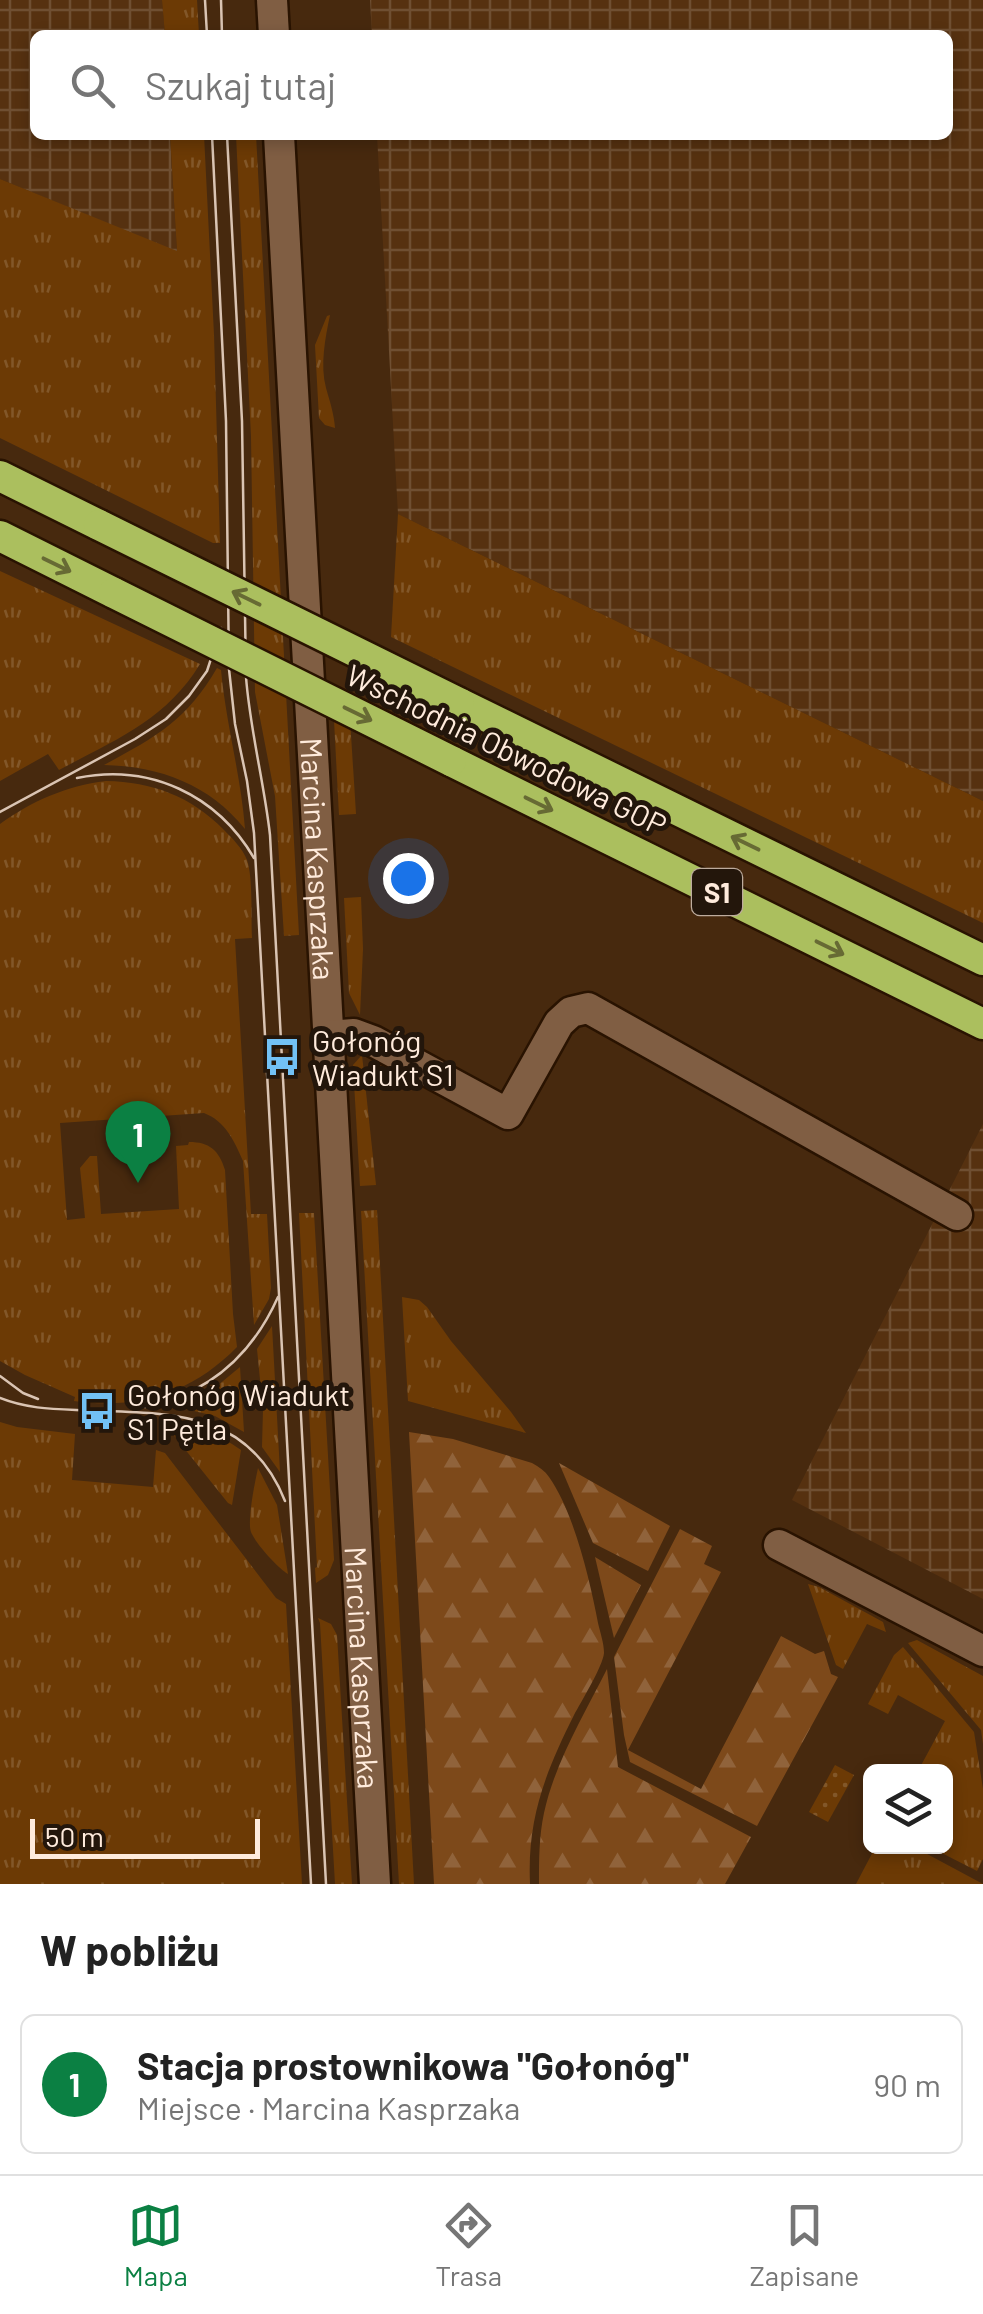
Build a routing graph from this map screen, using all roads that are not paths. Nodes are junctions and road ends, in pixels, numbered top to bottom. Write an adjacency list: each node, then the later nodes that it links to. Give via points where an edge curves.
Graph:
1 (272, 0): 2 (street)
2 (274, 30)
3 (279, 140): 8 (street, Marcina Kasprzaka)
4 (0, 476): 6 (highway, Wschodnia Obwodowa GOP / S1, one-way to 4, bridge)
5 (0, 536): 7 (highway, Wschodnia Obwodowa GOP / S1, one-way to 7, bridge)
6 (983, 960)
7 (983, 1024)
8 (328, 1036): 9 (street, via 373,1040 508,1114 559,1022 588,1008); 12 (street, Marcina Kasprzaka)
9 (957, 1214)
10 (778, 1545): 11 (street)
11 (983, 1652)
12 (375, 1884)

